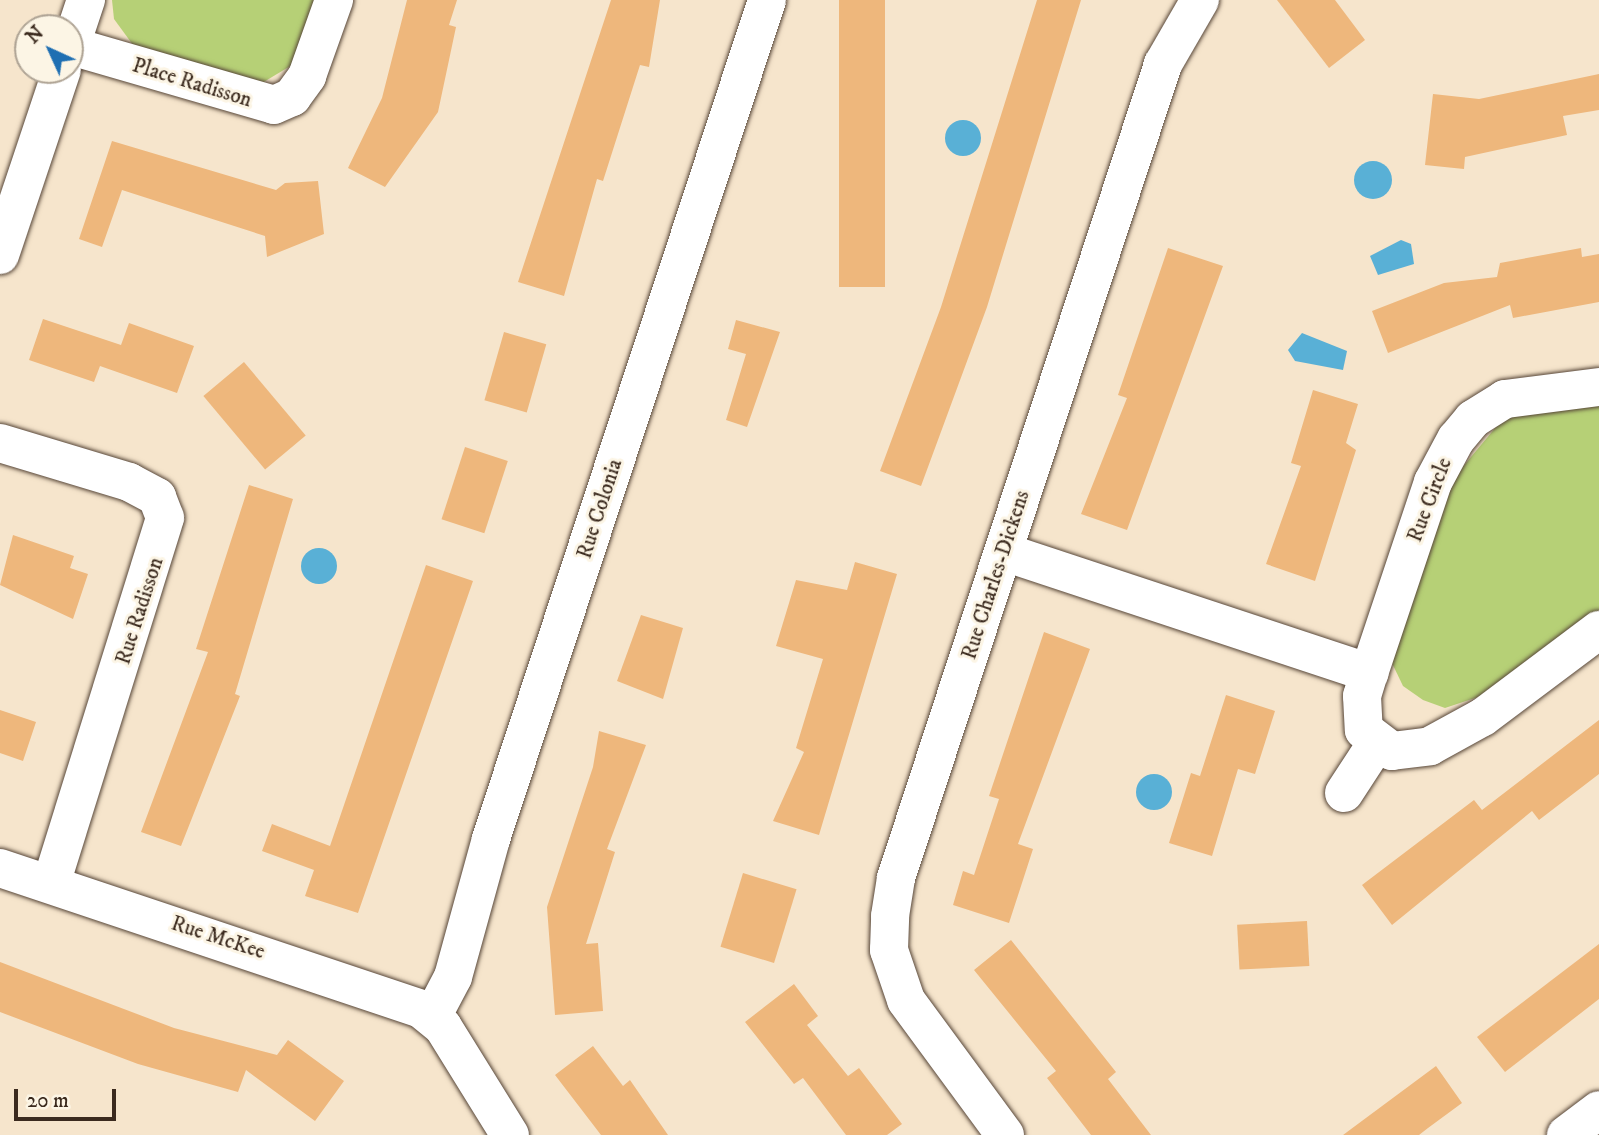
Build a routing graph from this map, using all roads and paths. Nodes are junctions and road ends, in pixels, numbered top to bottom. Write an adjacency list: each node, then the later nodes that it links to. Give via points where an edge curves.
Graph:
1 (334, 0): 4 (street, Place Radisson, via 307,76 292,97 274,105)
2 (767, 0): 16 (street, Rue Colonia, via 492,839 453,977)
3 (1200, 0): 9 (street, Rue Charles-Dickens, via 1163,64)
4 (84, 51)
5 (57, 84): 6 (street)
6 (0, 255)
7 (1599, 387): 11 (street, Rue Circle, via 1505,400 1473,419 1456,439 1433,482)
8 (0, 443): 15 (street, Rue Radisson, via 129,482 157,497 165,518)
9 (1004, 552): 11 (street); 19 (street, Rue Charles-Dickens, via 897,878 889,950 906,1000)
10 (1599, 630): 12 (street, via 1455,735 1411,752)
11 (1369, 673): 12 (street, Rue Circle, via 1361,713)
12 (1376, 744): 13 (street)
13 (1344, 793)
14 (0, 868): 15 (street, Rue McKee)
15 (51, 883): 16 (street, Rue McKee, via 401,999)
16 (432, 1017): 18 (street)
17 (1599, 1110): 20 (street)
18 (510, 1135)
19 (1005, 1135)
20 (1566, 1135)

